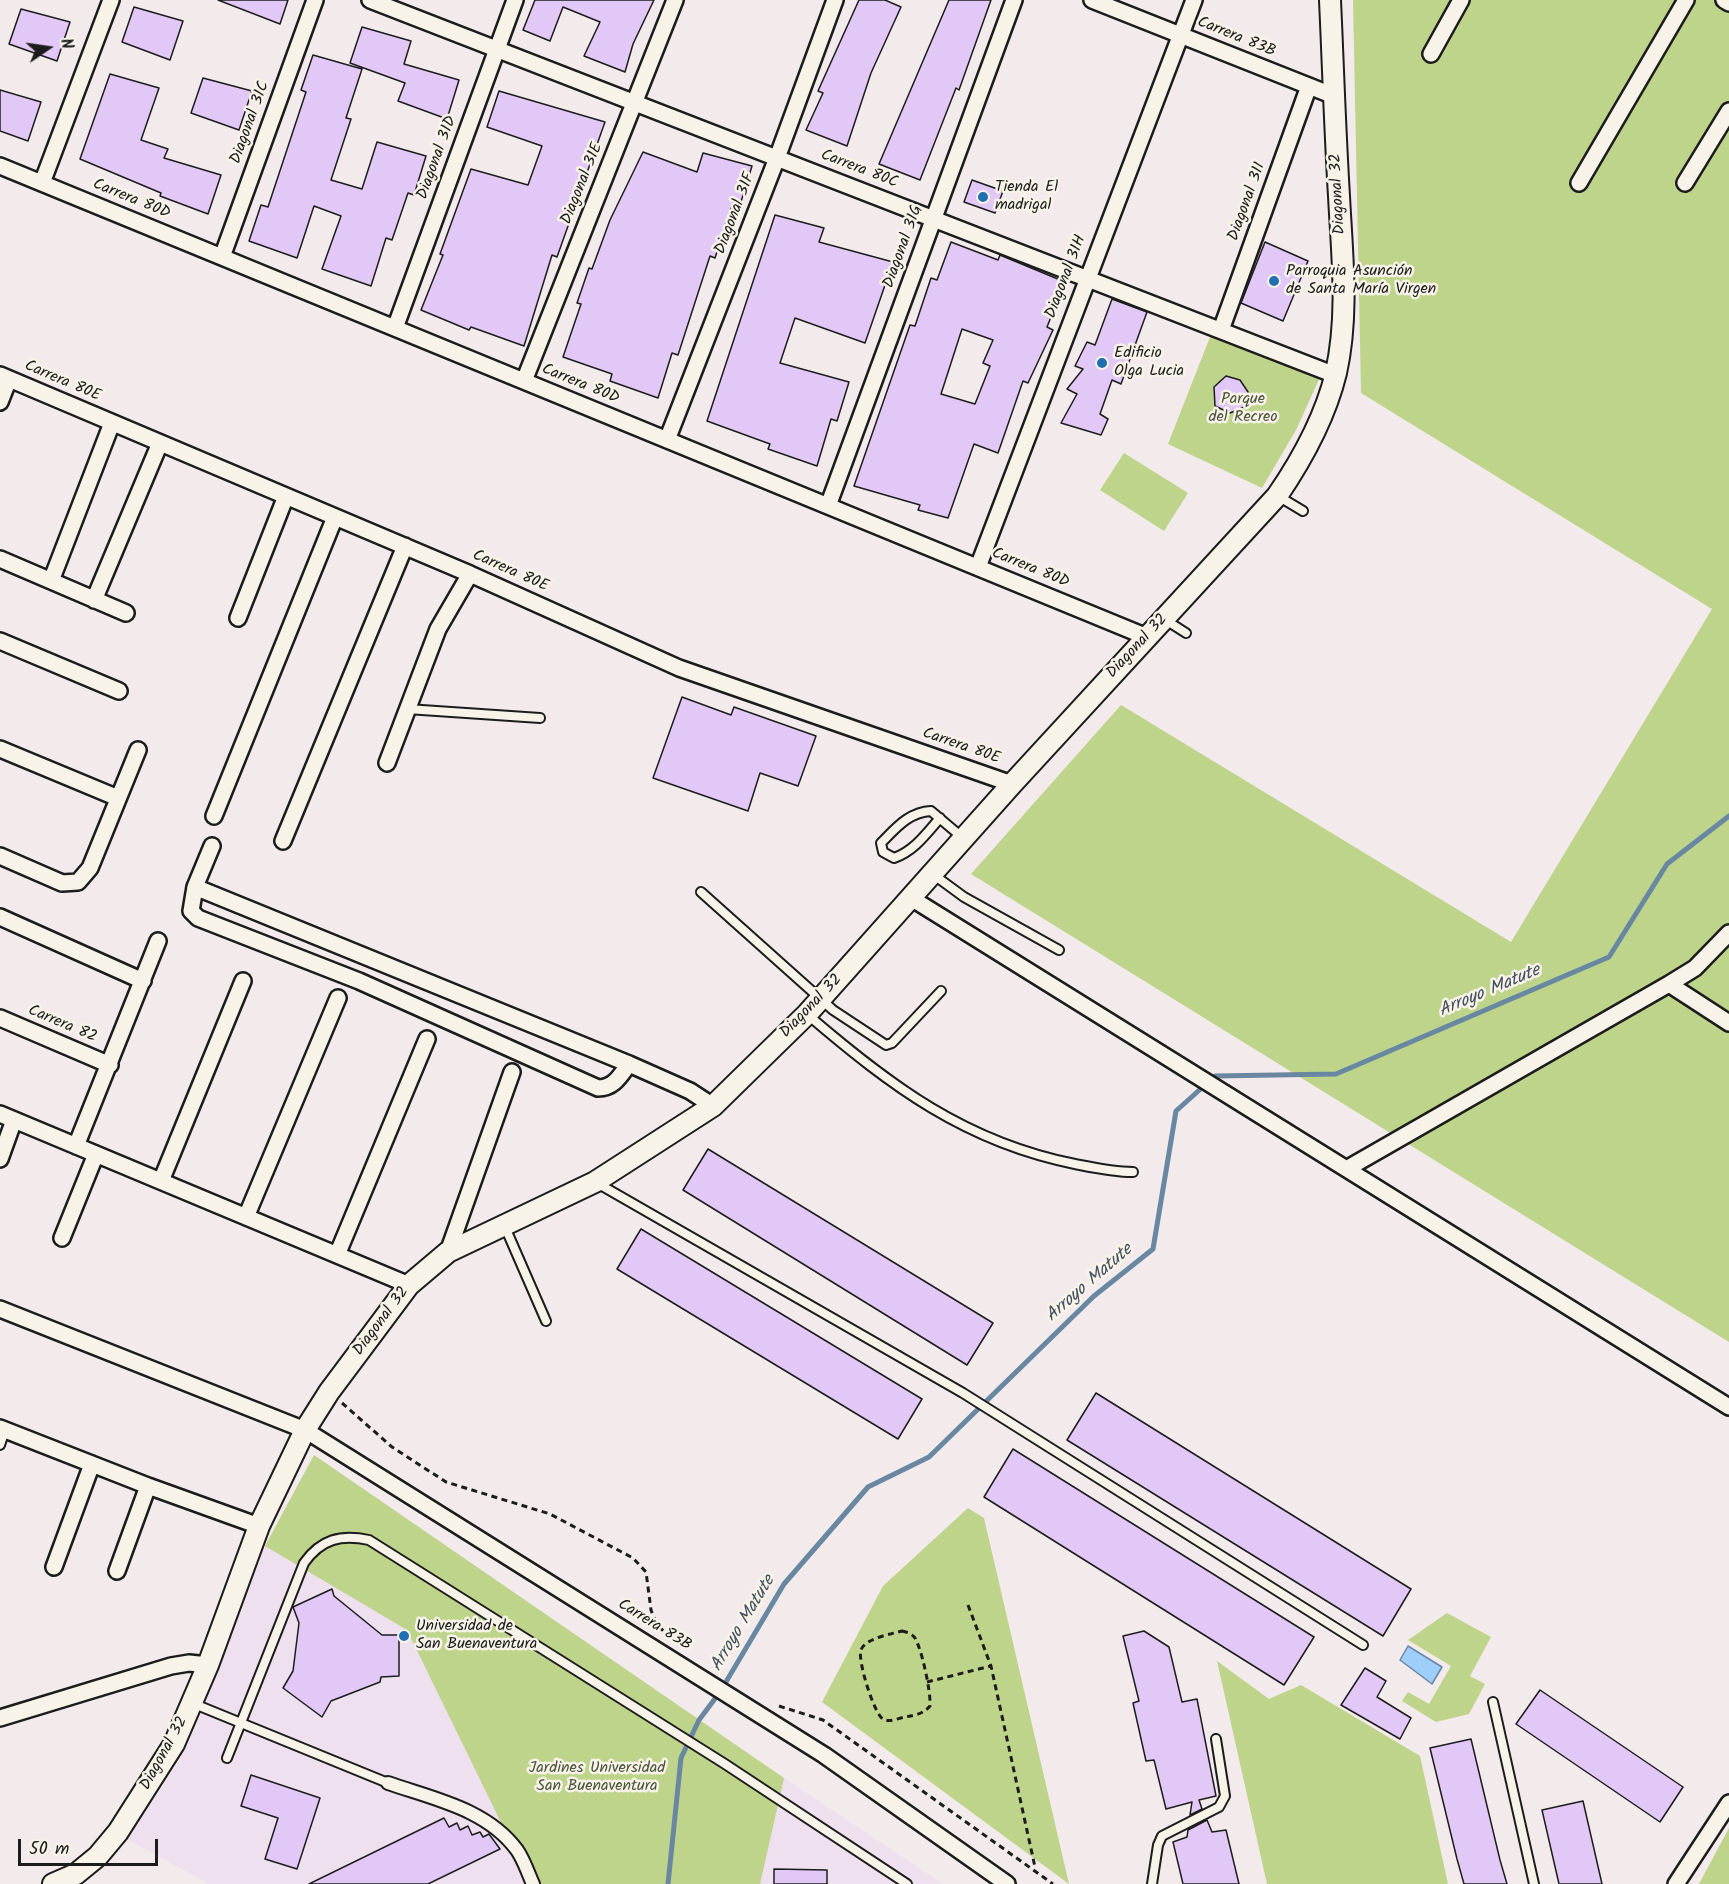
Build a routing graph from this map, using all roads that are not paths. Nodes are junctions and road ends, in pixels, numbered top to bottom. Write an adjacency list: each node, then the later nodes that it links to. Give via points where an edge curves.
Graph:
1 (111, 0): 24 (street)
2 (315, 0): 28 (street, Diagonal 31C)
3 (370, 0): 16 (street, Carrera 80C)
4 (515, 0): 16 (street, Diagonal 31D)
5 (675, 0): 20 (street, Diagonal 31E)
6 (835, 0): 22 (street, Diagonal 31F)
7 (1014, 0): 27 (street, Diagonal 31G)
8 (1092, 0): 15 (street, Carrera 83B)
9 (1194, 0): 15 (street, Diagonal 31H)
10 (1330, 0): 19 (street, Diagonal 32)
11 (1461, 0): 17 (street)
12 (1686, 0): 25 (street)
13 (1724, 0): 14 (street)
14 (1729, 3)
15 (1180, 35): 18 (street, Carrera 83B); 29 (street, Diagonal 31H)
16 (496, 49): 20 (street, Carrera 80C); 30 (street, Diagonal 31D)
17 (1431, 54)
18 (1309, 86): 19 (street, Carrera 83B); 31 (street, Diagonal 31I)
19 (1334, 96): 32 (street, Diagonal 32, via 1345,308)
20 (634, 102): 22 (street, Carrera 80C); 34 (street, Diagonal 31E)
21 (1729, 111): 26 (street)
22 (777, 158): 27 (street, Carrera 80C); 37 (street, Diagonal 31F)
23 (0, 166): 24 (street, Carrera 80D)
24 (42, 183): 28 (street, Carrera 80D)
25 (1579, 183)
26 (1684, 183)
27 (934, 218): 29 (street, Carrera 80C); 41 (street, Diagonal 31G)
28 (222, 257): 30 (street, Carrera 80D)
29 (1086, 277): 31 (street, Carrera 80C); 46 (street, Diagonal 31H)
30 (395, 328): 34 (street, Carrera 80D)
31 (1221, 330): 32 (street, Carrera 80C)
32 (1335, 375): 40 (street, Diagonal 32, via 1322,418 1302,459)
33 (4, 377): 35 (street); 36 (street, Carrera 80E)
34 (524, 381): 37 (street, Carrera 80D)
35 (0, 402)
36 (112, 423): 38 (street, Carrera 80E); 48 (street)
37 (667, 440): 41 (street, Carrera 80D)
38 (160, 443): 39 (street, Carrera 80E); 49 (street)
39 (286, 496): 43 (street, Carrera 80E); 51 (street)
40 (1277, 496): 42 (lane); 52 (street, Diagonal 32)
41 (828, 506): 46 (street, Carrera 80D)
42 (1303, 511)
43 (335, 517): 44 (street, Carrera 80E); 64 (street)
44 (405, 546): 47 (street, Carrera 80E); 67 (street)
45 (0, 559): 48 (street)
46 (978, 567): 54 (street, Carrera 80D)
47 (471, 574): 57 (street, via 438,629); 62 (street, Carrera 80E, via 679,668)
48 (51, 581): 49 (street)
49 (94, 600): 50 (street)
50 (126, 613)
51 (238, 618)
52 (1164, 618): 53 (lane); 54 (street, Diagonal 32)
53 (1186, 633)
54 (1147, 637): 62 (street, Diagonal 32)
55 (0, 640): 56 (street)
56 (119, 692)
57 (408, 709): 58 (lane); 61 (street)
58 (540, 718)
59 (0, 749): 63 (street)
60 (138, 750): 63 (street)
61 (387, 763)
62 (1012, 784): 66 (street, Diagonal 32)
63 (118, 798): 69 (street, via 90,868 78,882 62,883)
64 (214, 816)
65 (940, 818): 65 (lane, via 931,811 907,817 881,843 883,852 894,858 903,855); 66 (lane)
66 (964, 838): 70 (street, Diagonal 32)
67 (283, 841)
68 (212, 846): 71 (street)
69 (0, 856)
70 (933, 874): 73 (street, Diagonal 32); 77 (lane, via 964,897)
71 (195, 887): 88 (street); 88 (street, via 191,911 198,918 359,981 598,1088 614,1083)
72 (701, 892): 83 (lane)
73 (911, 898): 83 (street, Diagonal 32); 96 (street)
74 (0, 917): 78 (street)
75 (1729, 933): 80 (street, via 1695,968)
76 (158, 941): 78 (street)
77 (1059, 950)
78 (143, 981): 89 (street)
79 (243, 981): 98 (street)
80 (1669, 984): 86 (street); 96 (street)
81 (941, 991): 83 (lane, via 886,1045 833,1010)
82 (338, 998): 100 (street)
83 (822, 998): 84 (street, Diagonal 32)
84 (807, 1014): 91 (street, Diagonal 32); 97 (lane, via 890,1083 958,1125 1034,1154 1112,1172)
85 (0, 1018): 89 (street, Carrera 82)
86 (1729, 1023)
87 (427, 1040): 104 (street)
88 (629, 1064): 91 (street, via 690,1090)
89 (110, 1065): 93 (street)
90 (512, 1072): 103 (street)
91 (713, 1106): 99 (street, Diagonal 32)
92 (7, 1117): 93 (street); 95 (street)
93 (76, 1146): 94 (street)
94 (96, 1154): 98 (street); 102 (street)
95 (0, 1159)
96 (1348, 1168): 108 (street)
97 (1133, 1172)
98 (161, 1181): 100 (street)
99 (595, 1182): 101 (street, Diagonal 32); 117 (lane, via 963,1394)
100 (246, 1217): 104 (street)
101 (505, 1225): 103 (street, Diagonal 32); 107 (lane)
102 (62, 1238)
103 (448, 1252): 105 (street, Diagonal 32)
104 (337, 1255): 105 (street)
105 (409, 1285): 110 (street, Diagonal 32)
106 (0, 1309): 110 (street, Carrera 83B)
107 (546, 1321)
108 (1729, 1407)
109 (3, 1429): 111 (lane); 112 (street)
110 (305, 1430): 114 (street, Diagonal 32); 131 (street, Carrera 83B, via 824,1755)
111 (0, 1445)
112 (92, 1464): 113 (street); 115 (street)
113 (148, 1486): 114 (street); 116 (street)
114 (259, 1526): 118 (street, Diagonal 32)
115 (54, 1567)
116 (117, 1571)
117 (1364, 1646)
118 (208, 1665): 120 (street, Diagonal 32); 121 (street, via 171,1666)
119 (1493, 1702): 133 (lane)
120 (192, 1703): 122 (lane); 127 (street, Diagonal 32, via 174,1744 124,1824)
121 (0, 1718)
122 (241, 1722): 124 (lane); 125 (lane); 130 (lane, via 304,1563 331,1539 351,1536 369,1540 725,1764)
123 (1216, 1738): 132 (lane, via 1224,1802 1162,1836)
124 (227, 1758)
125 (388, 1783): 129 (street, via 481,1816 519,1852)
126 (1729, 1803): 134 (street)
127 (82, 1879): 128 (street, Diagonal 32)
128 (53, 1884)
129 (533, 1884)
130 (907, 1884)
131 (1006, 1884)
132 (1152, 1884)
133 (1534, 1884)
134 (1676, 1884)

